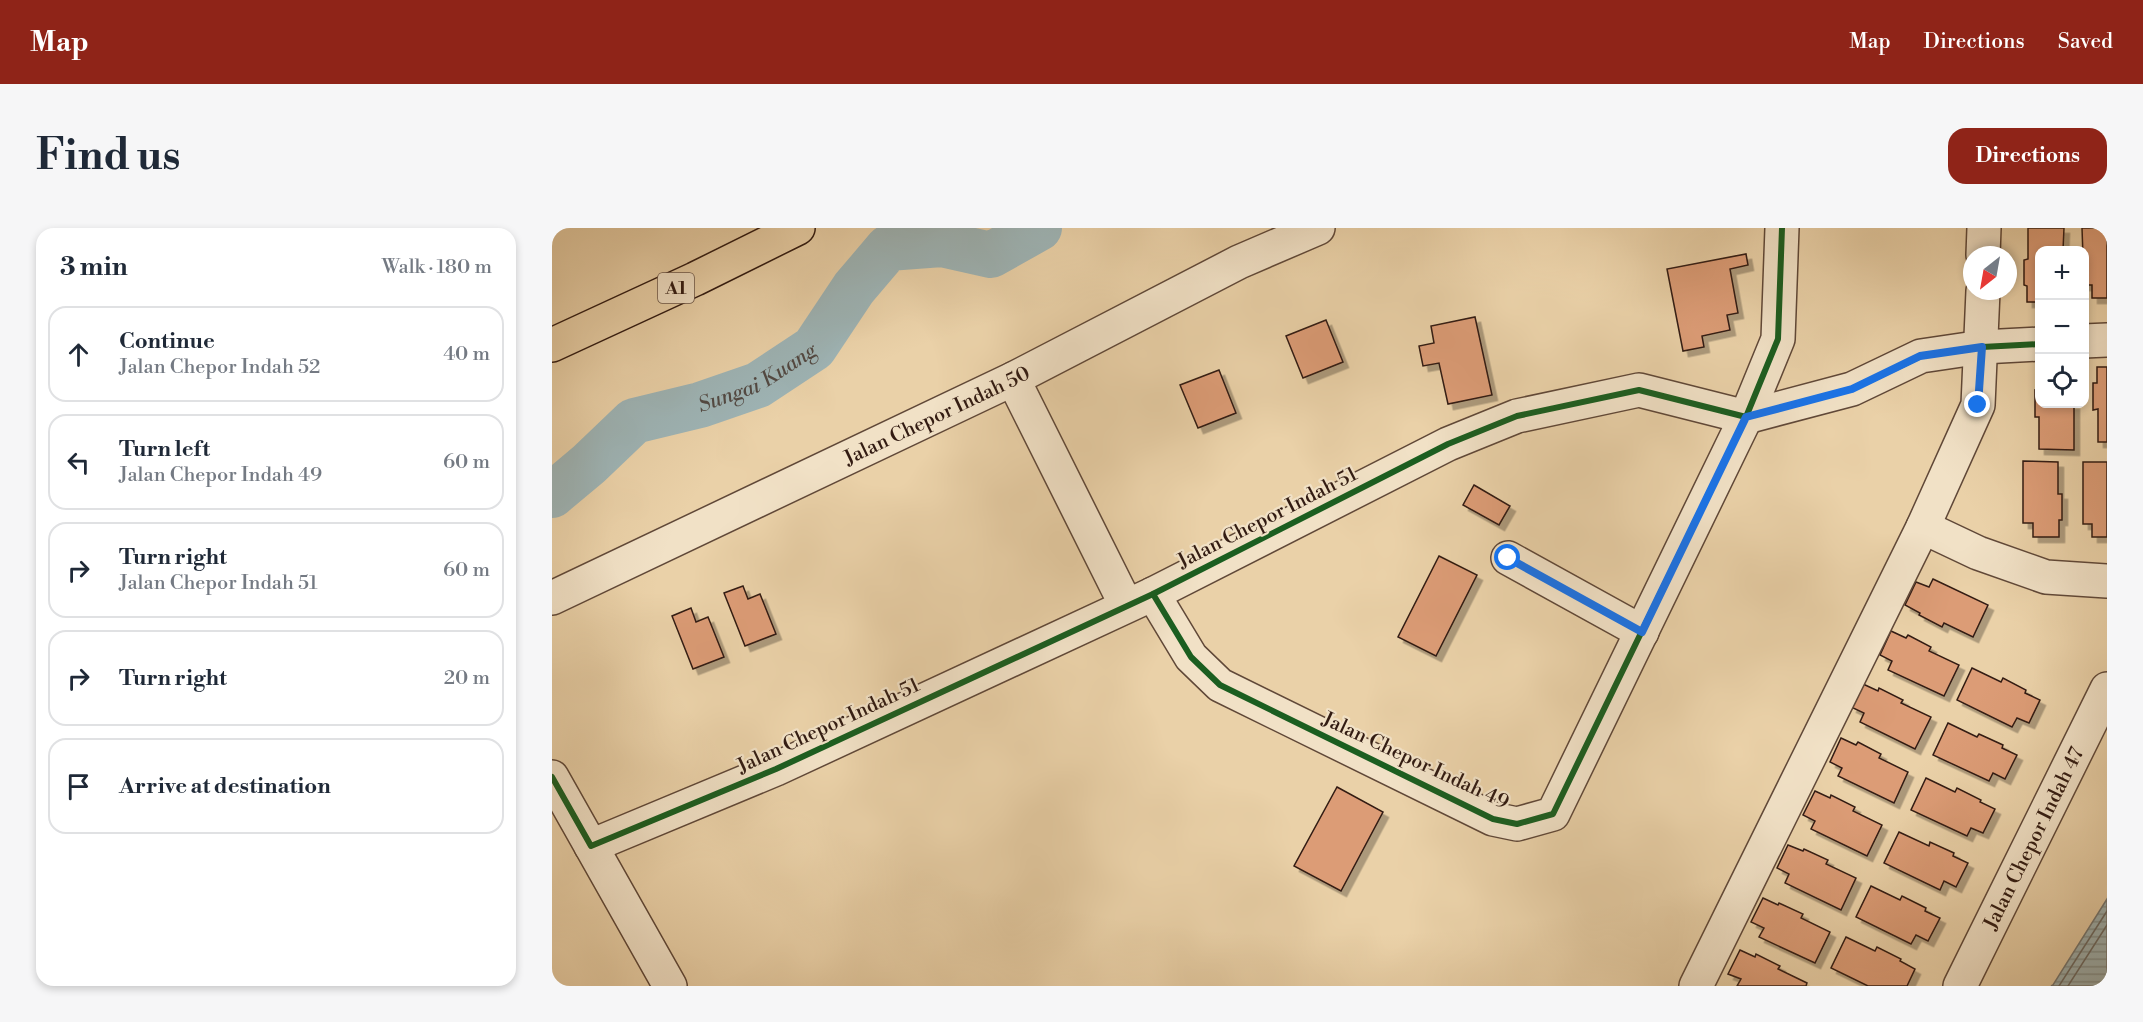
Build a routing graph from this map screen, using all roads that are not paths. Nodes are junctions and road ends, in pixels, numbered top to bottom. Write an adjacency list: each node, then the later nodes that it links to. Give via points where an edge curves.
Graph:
1 (768, 228): 8 (main road, A1)
2 (798, 228): 12 (main road, A1)
3 (1318, 228): 14 (street, Jalan Chepor Indah 50, via 1239,262)
4 (1782, 228): 15 (street, Jalan Chepor Indah 49, via 1778,339)
5 (1984, 228): 6 (street)
6 (1983, 246)
7 (1983, 300): 13 (street)
8 (552, 331)
9 (2107, 340): 10 (street)
10 (2089, 341)
11 (2035, 344): 13 (street, Jalan Chepor Indah 51)
12 (552, 345)
13 (1982, 347): 15 (street, Jalan Chepor Indah 51, via 1920,356 1852,389); 16 (street, via 1978,405)
14 (1013, 379): 19 (street, Jalan Chepor Indah 50); 20 (street, Jalan Chepor Indah 49)
15 (1746, 417): 20 (street, Jalan Chepor Indah 51, via 1639,390 1516,416 1448,444); 21 (street, Jalan Chepor Indah 49)
16 (1923, 527): 18 (street, via 1978,553 2046,577); 26 (street)
17 (1508, 558): 21 (street)
18 (2107, 581)
19 (552, 598)
20 (1139, 599): 21 (street, Jalan Chepor Indah 49, via 1220,685 1493,819 1517,824 1553,814); 24 (street, Jalan Chepor Indah 51, via 776,769)
21 (1642, 632)
22 (2107, 689): 27 (street, Jalan Chepor Indah 47)
23 (552, 777): 24 (street)
24 (591, 846): 25 (street)
25 (670, 986)
26 (1696, 986)
27 (1960, 986)

